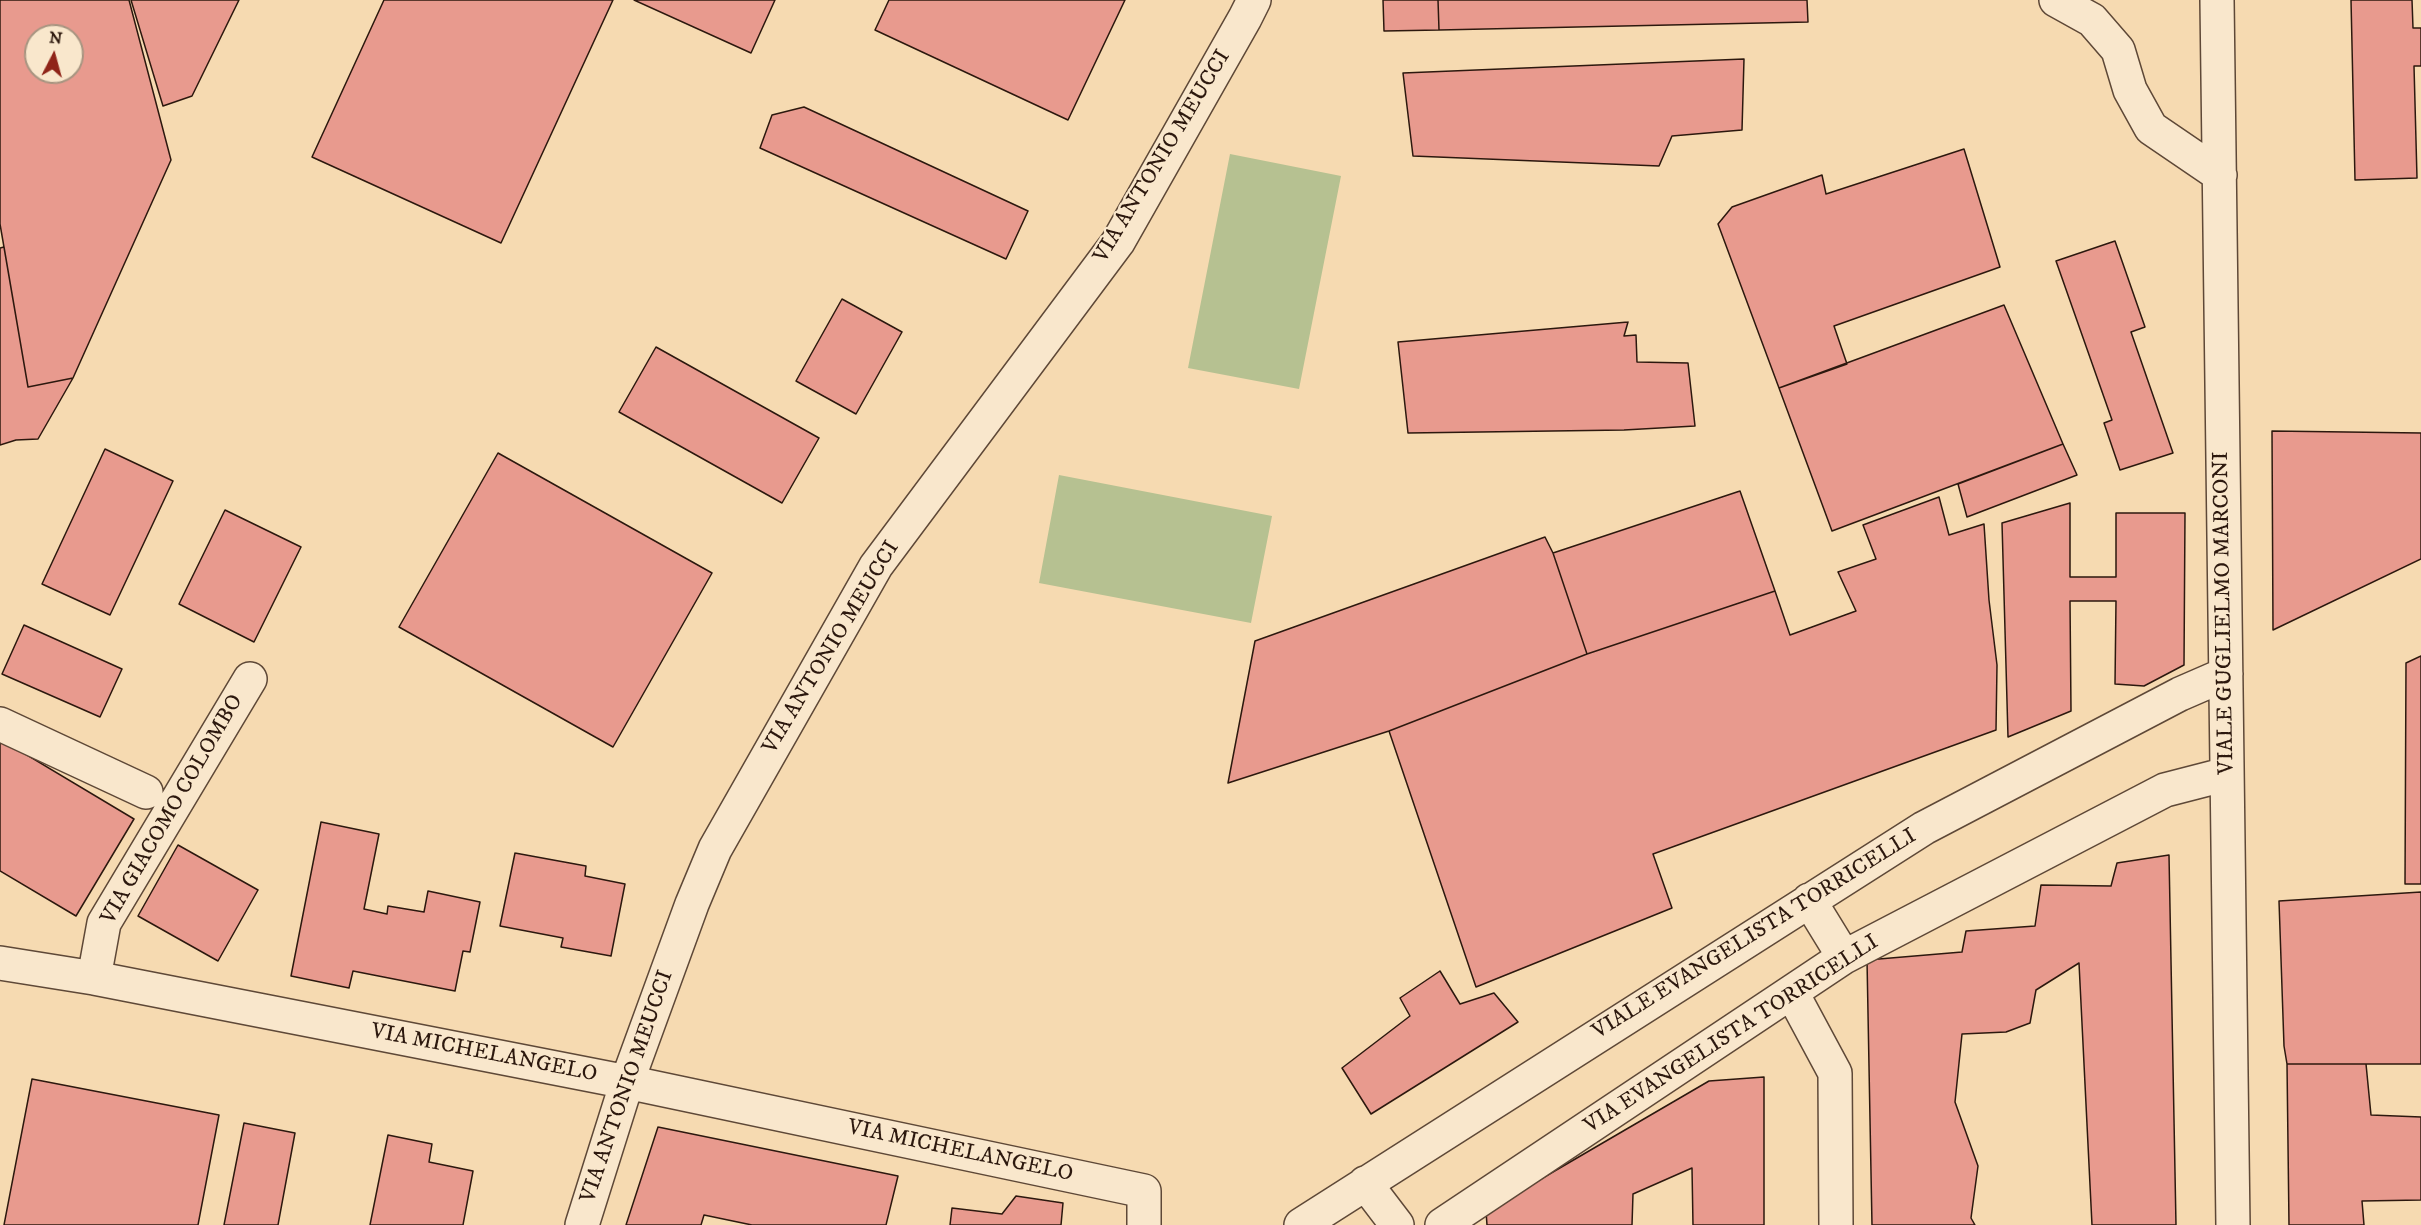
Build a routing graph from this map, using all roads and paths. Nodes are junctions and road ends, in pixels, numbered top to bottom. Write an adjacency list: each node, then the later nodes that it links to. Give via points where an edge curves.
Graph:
1 (1254, 0): 15 (street, VIA ANTONIO MEUCCI, via 1118,242 876,566 715,849)
2 (2055, 0): 4 (street, via 2092,20 2118,50 2130,90 2151,128)
3 (2217, 0): 4 (street, VIALE GUGLIELMO MARCONI)
4 (2220, 175): 5 (street, VIALE GUGLIELMO MARCONI)
5 (2226, 674): 8 (street, VIALE GUGLIELMO MARCONI); 10 (street, VIALE EVANGELISTA TORRICELLI, via 2180,694 1924,828)
6 (250, 679): 13 (street, VIA GIACOMO COLOMBO, via 104,923)
7 (0, 724): 9 (street)
8 (2227, 774): 11 (street, VIA EVANGELISTA TORRICELLI, via 2165,790); 23 (street, VIALE GUGLIELMO MARCONI)
9 (146, 792)
10 (1809, 900): 11 (street); 16 (street, VIALE EVANGELISTA TORRICELLI)
11 (1844, 957): 14 (street, VIA EVANGELISTA TORRICELLI)
12 (0, 963): 13 (street, VIA MICHELANGELO)
13 (94, 978): 15 (street, VIA MICHELANGELO)
14 (1792, 993): 21 (street, VIA EVANGELISTA TORRICELLI); 22 (street, via 1835,1073)
15 (627, 1082): 17 (street, VIA ANTONIO MEUCCI); 18 (street, VIA MICHELANGELO, via 1144,1191)
16 (1365, 1183): 19 (street, VIALE EVANGELISTA TORRICELLI); 20 (street)
17 (582, 1225)
18 (1144, 1225)
19 (1301, 1225)
20 (1398, 1225)
21 (1444, 1225)
22 (1836, 1225)
23 (2233, 1225)

